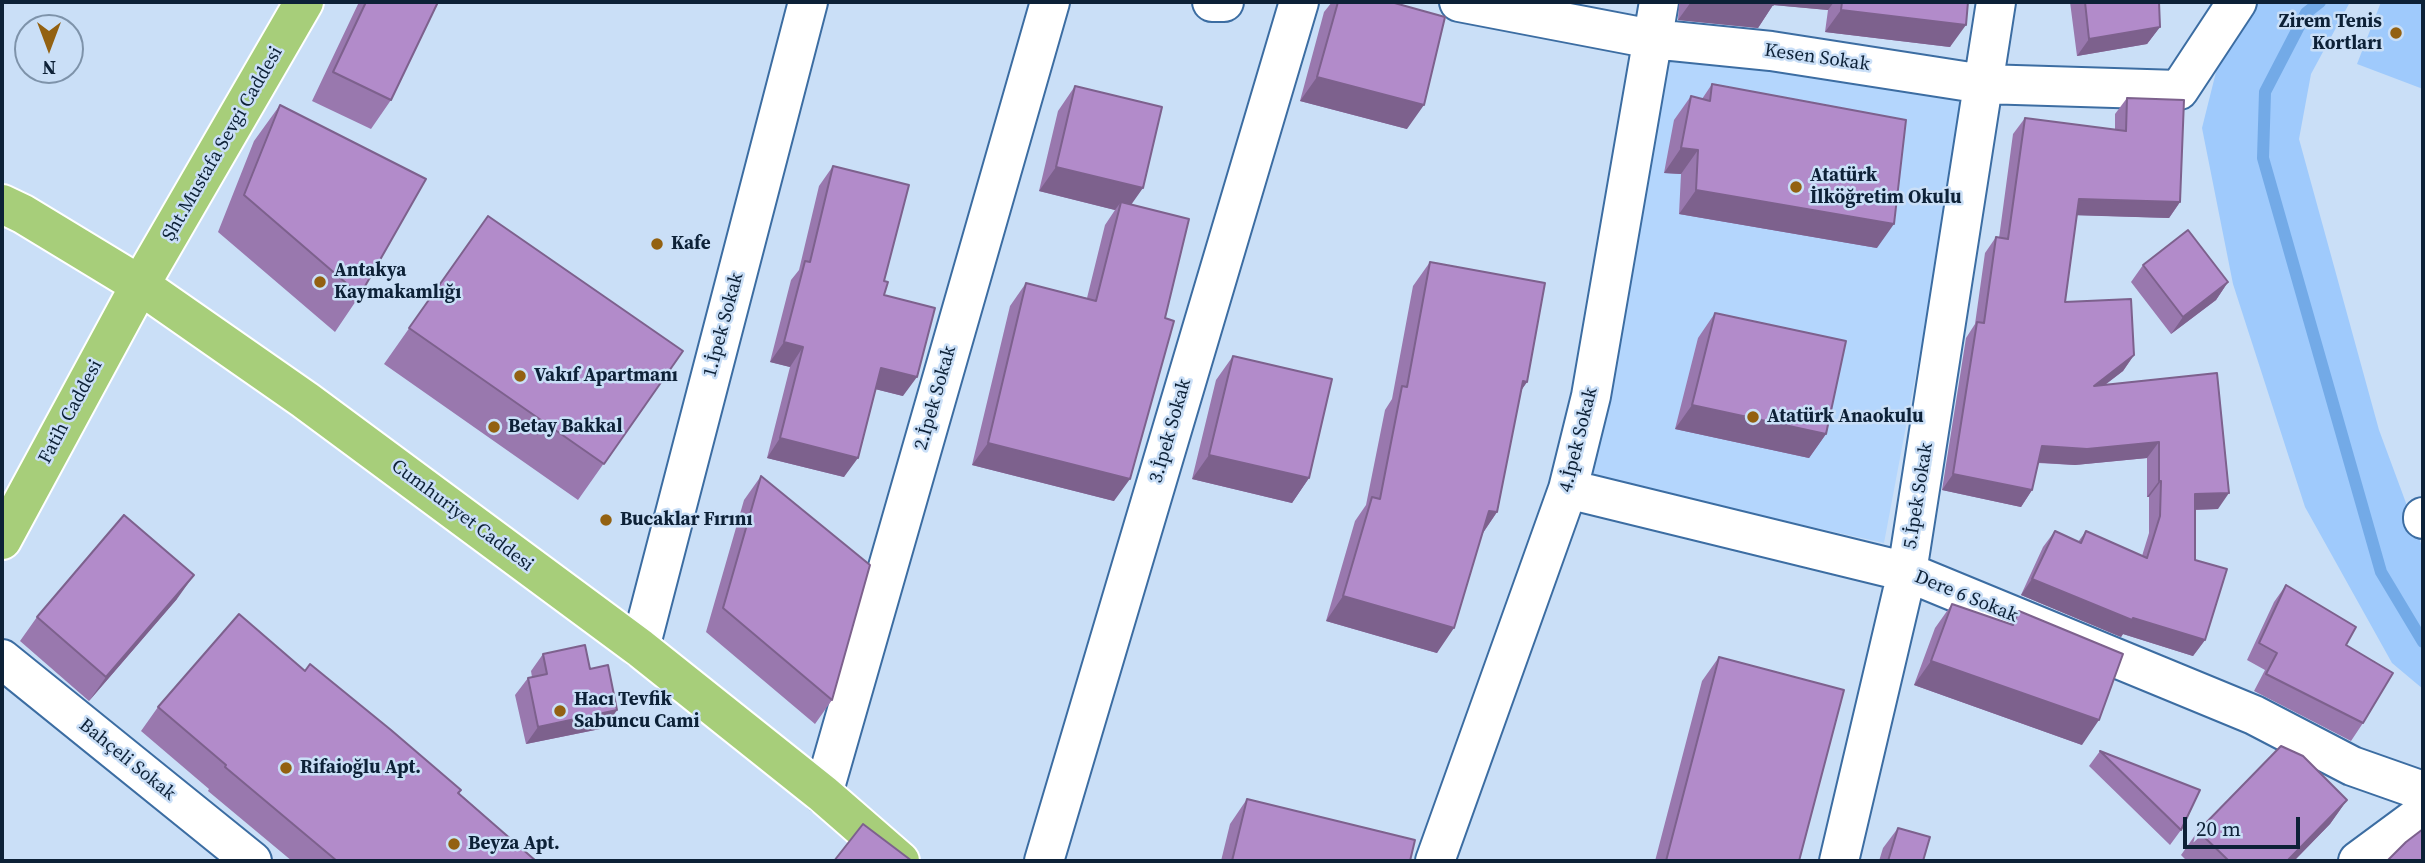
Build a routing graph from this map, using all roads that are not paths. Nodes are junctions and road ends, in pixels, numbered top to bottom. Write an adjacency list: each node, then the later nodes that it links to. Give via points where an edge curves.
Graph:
1 (304, 2): 14 (main road, Şht.Mustafa Sevgi Caddesi)
2 (808, 2): 18 (street, 1.İpek Sokak)
3 (1050, 2): 21 (street, 2.İpek Sokak)
4 (1212, 2): 5 (street)
5 (1224, 2)
6 (1299, 2): 25 (street, 3.İpek Sokak)
7 (1459, 2): 11 (street, Kesen Sokak)
8 (1659, 2): 11 (street, 4.İpek Sokak)
9 (1996, 2): 12 (street, 5.İpek Sokak)
10 (2237, 2): 12 (street, Kesen Sokak, via 2179,90)
11 (1652, 39): 12 (street, Kesen Sokak, via 1771,51); 15 (street, 4.İpek Sokak, via 1591,396)
12 (1983, 84): 17 (street, 5.İpek Sokak)
13 (2, 204): 14 (main road, Cumhuriyet Caddesi)
14 (140, 285): 16 (main road, Fatih Caddesi); 18 (main road, Cumhuriyet Caddesi, via 305,400)
15 (1567, 489): 17 (street, Dere 6 Sokak); 26 (street, 4.İpek Sokak)
16 (2, 540)
17 (1908, 572): 20 (street, Dere 6 Sokak, via 2254,715 2352,766); 27 (street, 5.İpek Sokak)
18 (640, 648): 21 (main road, Cumhuriyet Caddesi)
19 (2, 659): 23 (street, Bahçeli Sokak)
20 (2423, 790)
21 (823, 794): 24 (main road, Cumhuriyet Caddesi)
22 (2423, 813): 28 (street)
23 (252, 861)
24 (900, 861)
25 (1044, 861)
26 (1435, 861)
27 (1839, 861)
28 (2358, 861)

